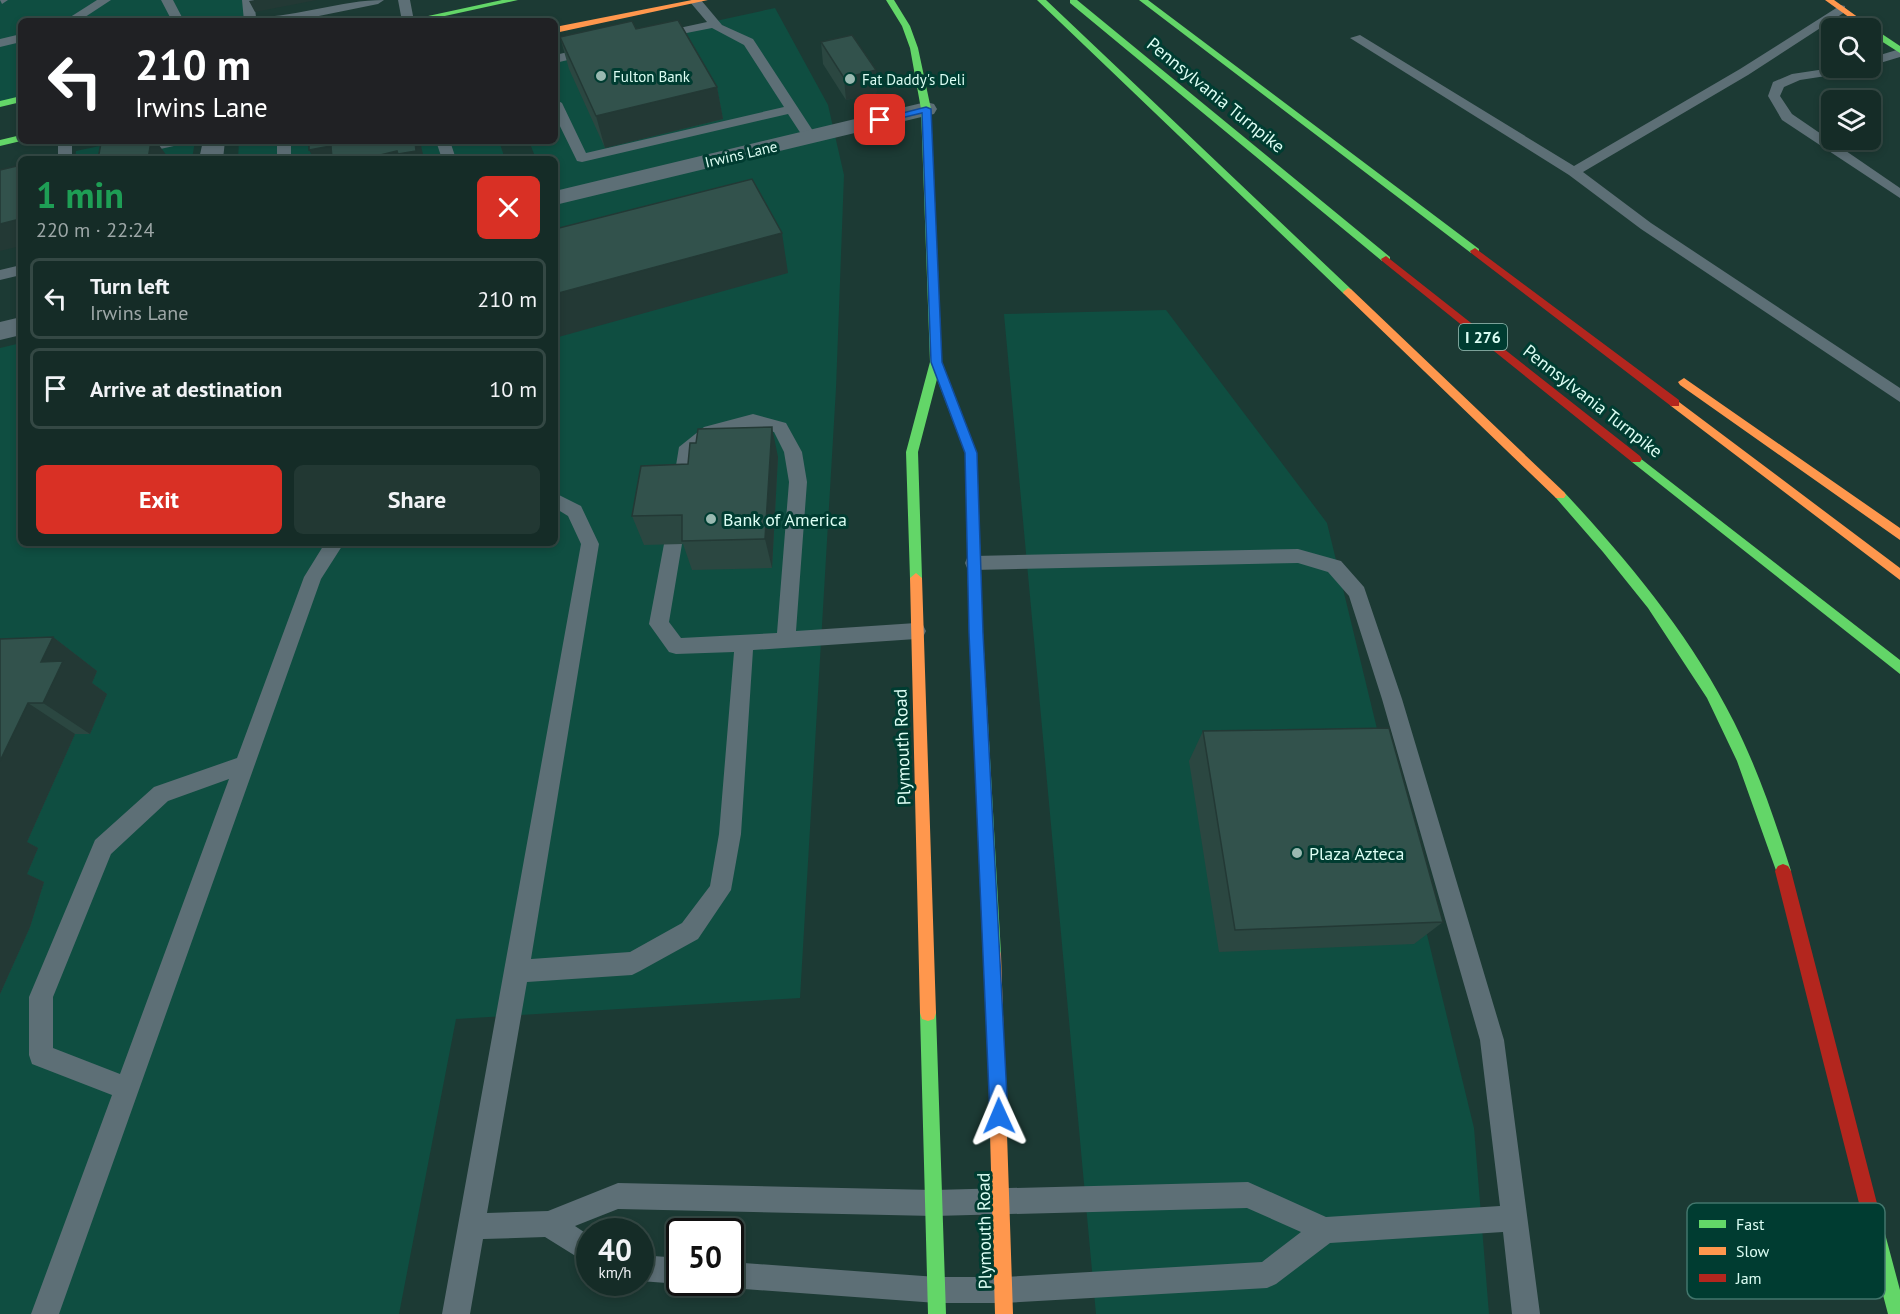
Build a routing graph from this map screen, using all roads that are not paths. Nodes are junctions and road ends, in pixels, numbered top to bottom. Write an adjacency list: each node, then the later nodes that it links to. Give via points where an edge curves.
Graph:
1 (105, 0): 15 (lane)
2 (167, 0): 16 (lane)
3 (248, 0): 17 (lane)
4 (378, 0): 18 (lane)
5 (404, 0): 19 (lane)
6 (514, 0): 20 (main road)
7 (890, 0): 37 (main road, Plymouth Road, via 914,48)
8 (1041, 0): 72 (main road, via 1556,490 1619,561 1691,657 1729,726 1783,870)
9 (1071, 0): 66 (main road, Pennsylvania Turnpike / I 276, via 1434,298)
10 (1143, 0): 51 (main road, Pennsylvania Turnpike)
11 (1822, 0): 14 (main road)
12 (1829, 0): 14 (main road)
13 (700, 1): 22 (lane); 23 (main road)
14 (1841, 9): 21 (main road); 44 (lane, via 1744,72)
15 (75, 18)
16 (176, 18)
17 (250, 18)
18 (291, 18)
19 (408, 18)
20 (424, 18)
21 (1854, 18)
22 (715, 24): 27 (lane); 36 (lane, via 749,42)
23 (558, 29)
24 (1881, 37): 30 (main road)
25 (1356, 38): 44 (lane)
26 (18, 39): 28 (lane)
27 (646, 39)
28 (0, 43)
29 (601, 49): 31 (lane)
30 (1900, 52): 32 (lane)
31 (558, 57)
32 (1881, 58)
33 (1821, 73): 45 (lane, via 1797,77 1778,86 1774,96 1787,117)
34 (18, 100): 35 (main road)
35 (0, 104)
36 (792, 109): 38 (lane, via 582,158); 39 (lane)
37 (926, 109): 39 (street, Irwins Lane); 53 (main road, Plymouth Road)
38 (558, 110)
39 (810, 137): 46 (street, Irwins Lane)
40 (18, 139): 41 (main road)
41 (0, 143)
42 (165, 144): 43 (lane)
43 (111, 156)
44 (1574, 172): 55 (lane, via 1646,226)
45 (1900, 194)
46 (558, 197)
47 (18, 271): 48 (lane)
48 (0, 275)
49 (18, 327): 50 (street)
50 (0, 331)
51 (1599, 344): 52 (main road); 62 (main road, Pennsylvania Turnpike)
52 (1629, 352)
53 (936, 362): 61 (main road, Plymouth Road, via 971,453); 63 (main road, Plymouth Road, via 912,452)
54 (1668, 370): 58 (main road)
55 (1900, 396)
56 (680, 495): 64 (lane, via 685,452 710,431 753,420 780,427 793,452 798,482)
57 (558, 502): 68 (lane, via 575,511 590,544)
58 (1900, 535)
59 (673, 544): 65 (lane, via 659,624 676,646)
60 (333, 546): 67 (lane, via 313,577)
61 (974, 563): 70 (main road, Plymouth Road, via 997,1031); 73 (lane, via 1298,556 1335,566 1357,592 1492,1040)
62 (1900, 575)
63 (916, 631): 64 (lane); 71 (main road, Plymouth Road)
64 (786, 640): 65 (lane)
65 (744, 643): 68 (lane, via 730,834 720,890 690,931 632,963)
66 (1900, 668)
67 (246, 764): 69 (lane); 69 (lane, via 161,794 103,847 41,997 41,1055)
68 (518, 971): 75 (lane)
69 (128, 1089): 82 (lane)
70 (1001, 1201): 71 (lane); 76 (lane, via 1248,1195); 81 (main road, Plymouth Road)
71 (934, 1203): 74 (lane, via 618,1196); 80 (main road, Plymouth Road)
72 (1868, 1203)
73 (1515, 1218): 76 (lane); 84 (lane)
74 (548, 1224): 75 (lane); 77 (lane)
75 (471, 1226): 83 (lane)
76 (1325, 1230): 81 (lane, via 1267,1275)
77 (576, 1243)
78 (1885, 1267): 85 (main road)
79 (744, 1277): 80 (lane)
80 (937, 1302): 81 (lane)
81 (1003, 1302)
82 (45, 1314)
83 (456, 1314)
84 (1526, 1314)
85 (1897, 1314)

